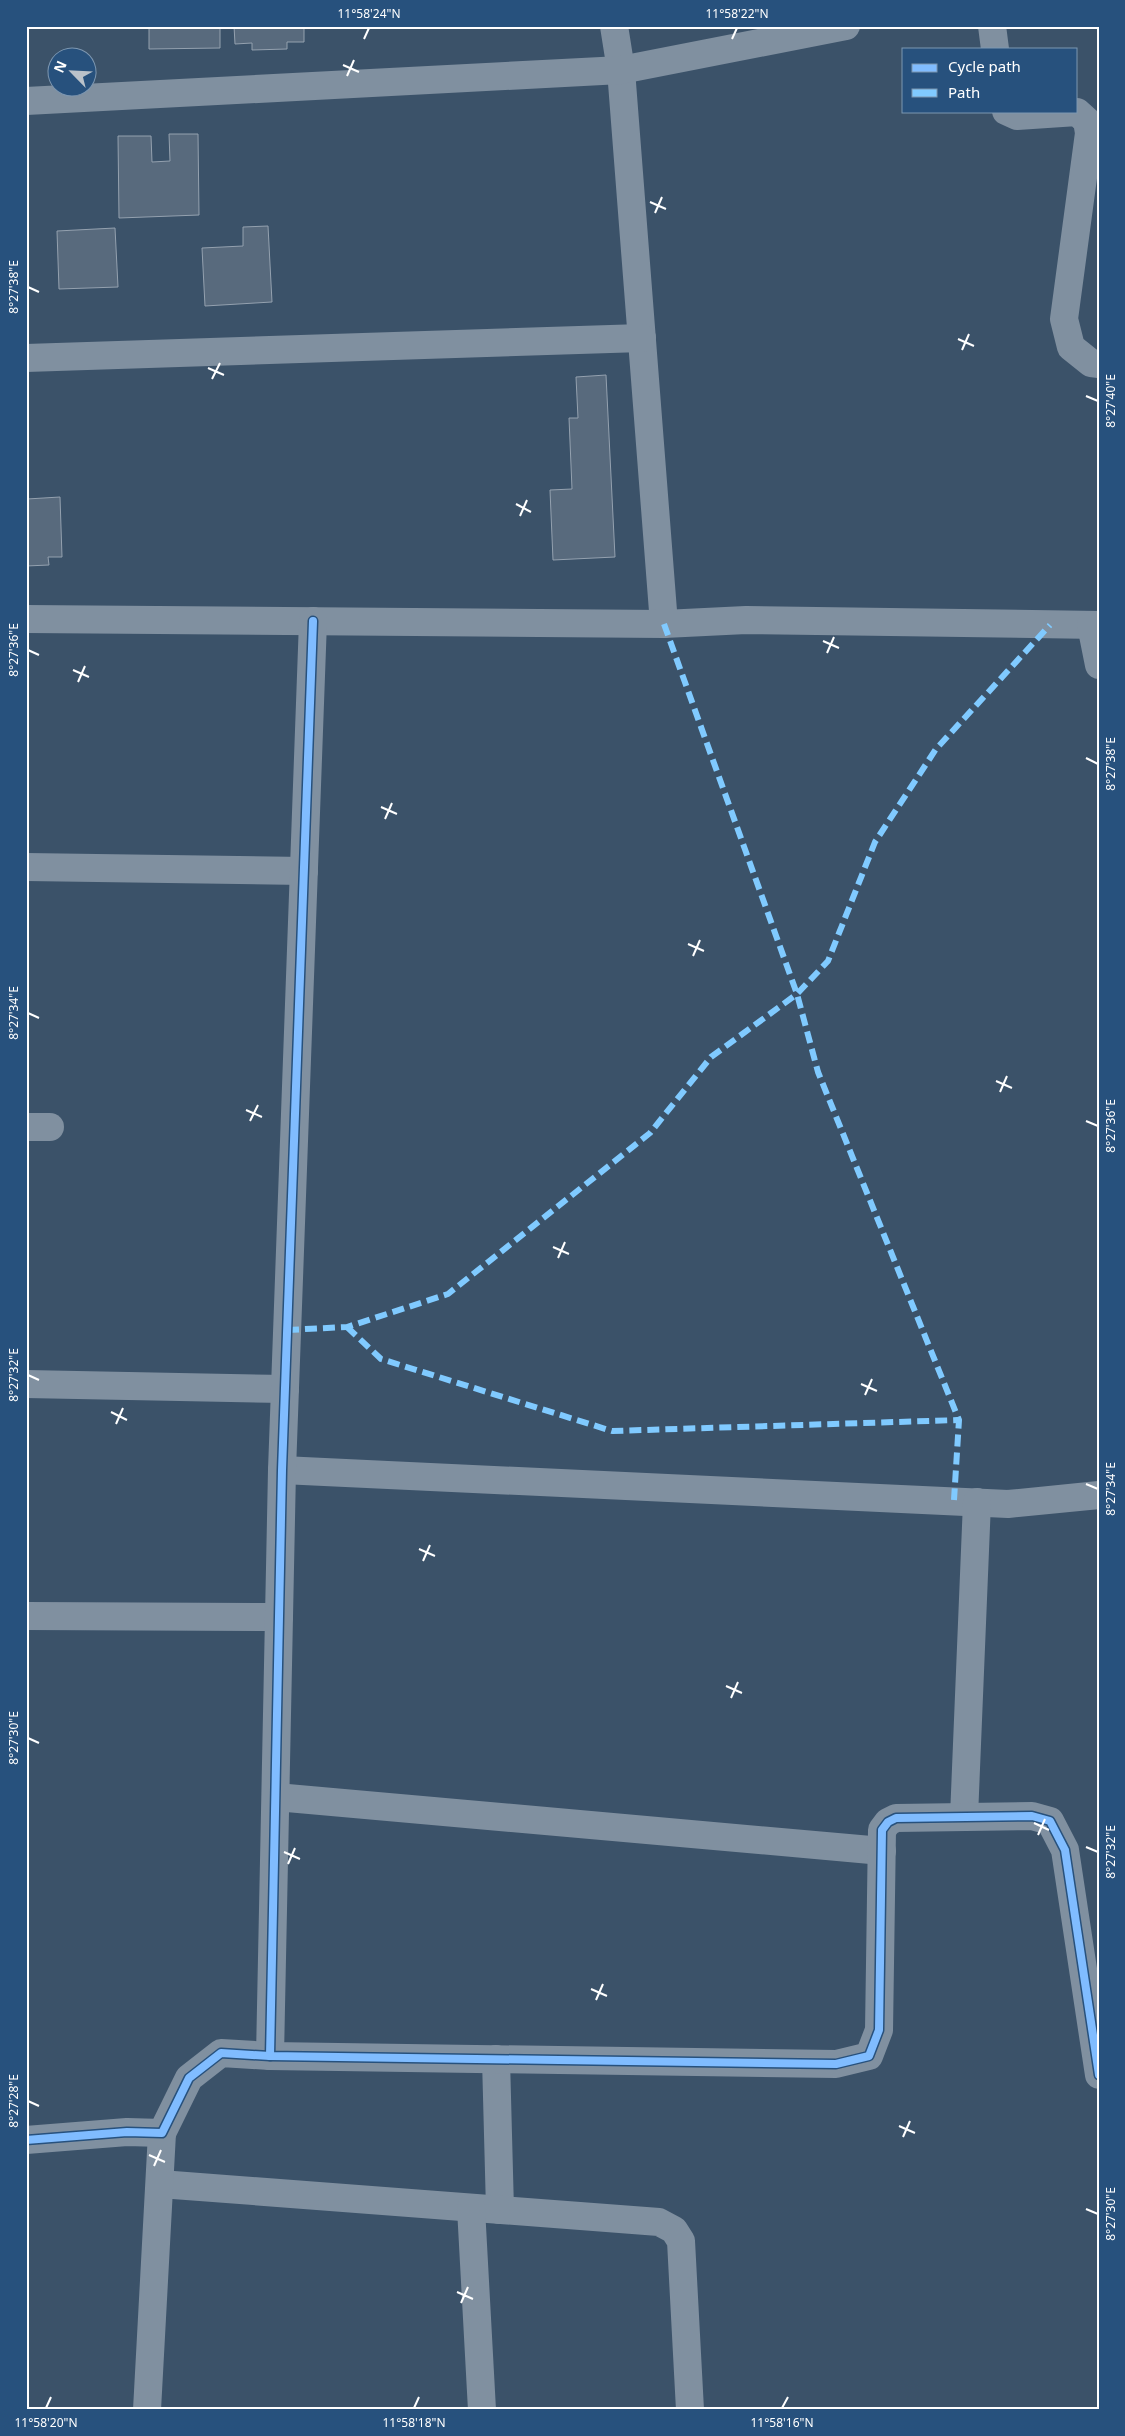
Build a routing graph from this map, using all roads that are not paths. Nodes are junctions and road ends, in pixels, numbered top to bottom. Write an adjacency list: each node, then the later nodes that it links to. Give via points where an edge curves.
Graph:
1 (614, 26): 5 (street)
2 (846, 26): 5 (street)
3 (992, 26): 4 (street)
4 (994, 48)
5 (622, 70): 6 (street); 10 (street)
6 (26, 101)
7 (1008, 112): 9 (street, via 1017,116)
8 (1077, 112): 12 (street, via 1087,121 1089,134 1064,319 1071,347 1091,363)
9 (1077, 112)
10 (642, 338): 11 (street); 15 (street)
11 (26, 358)
12 (1099, 364)
13 (26, 619): 14 (street)
14 (313, 621): 15 (street); 19 (street)
15 (664, 624): 16 (street, via 746,620)
16 (1095, 625): 17 (street)
17 (1099, 665)
18 (26, 867): 19 (street)
19 (304, 871): 21 (street)
20 (26, 1384): 21 (street)
21 (285, 1389): 22 (street)
22 (282, 1470): 24 (street); 26 (street)
23 (1099, 1495): 24 (street, via 1008,1504)
24 (977, 1502): 28 (street)
25 (26, 1616): 26 (street)
26 (280, 1617): 27 (street)
27 (276, 1797): 29 (street); 31 (street)
28 (964, 1817): 29 (street, via 896,1818 882,1830); 30 (street, via 1032,1816 1050,1821 1065,1850)
29 (882, 1851): 32 (street, via 880,2030 869,2056 836,2064)
30 (1094, 2010): 33 (street)
31 (270, 2056): 32 (street); 34 (street, via 221,2053 189,2078)
32 (496, 2060): 38 (street)
33 (1099, 2075)
34 (162, 2133): 35 (street, via 127,2132); 36 (street)
35 (26, 2140)
36 (160, 2184): 37 (street); 39 (street)
37 (471, 2208): 38 (street); 40 (street)
38 (500, 2210): 41 (street, via 659,2222 674,2230 681,2241)
39 (148, 2410)
40 (482, 2410)
41 (690, 2410)

